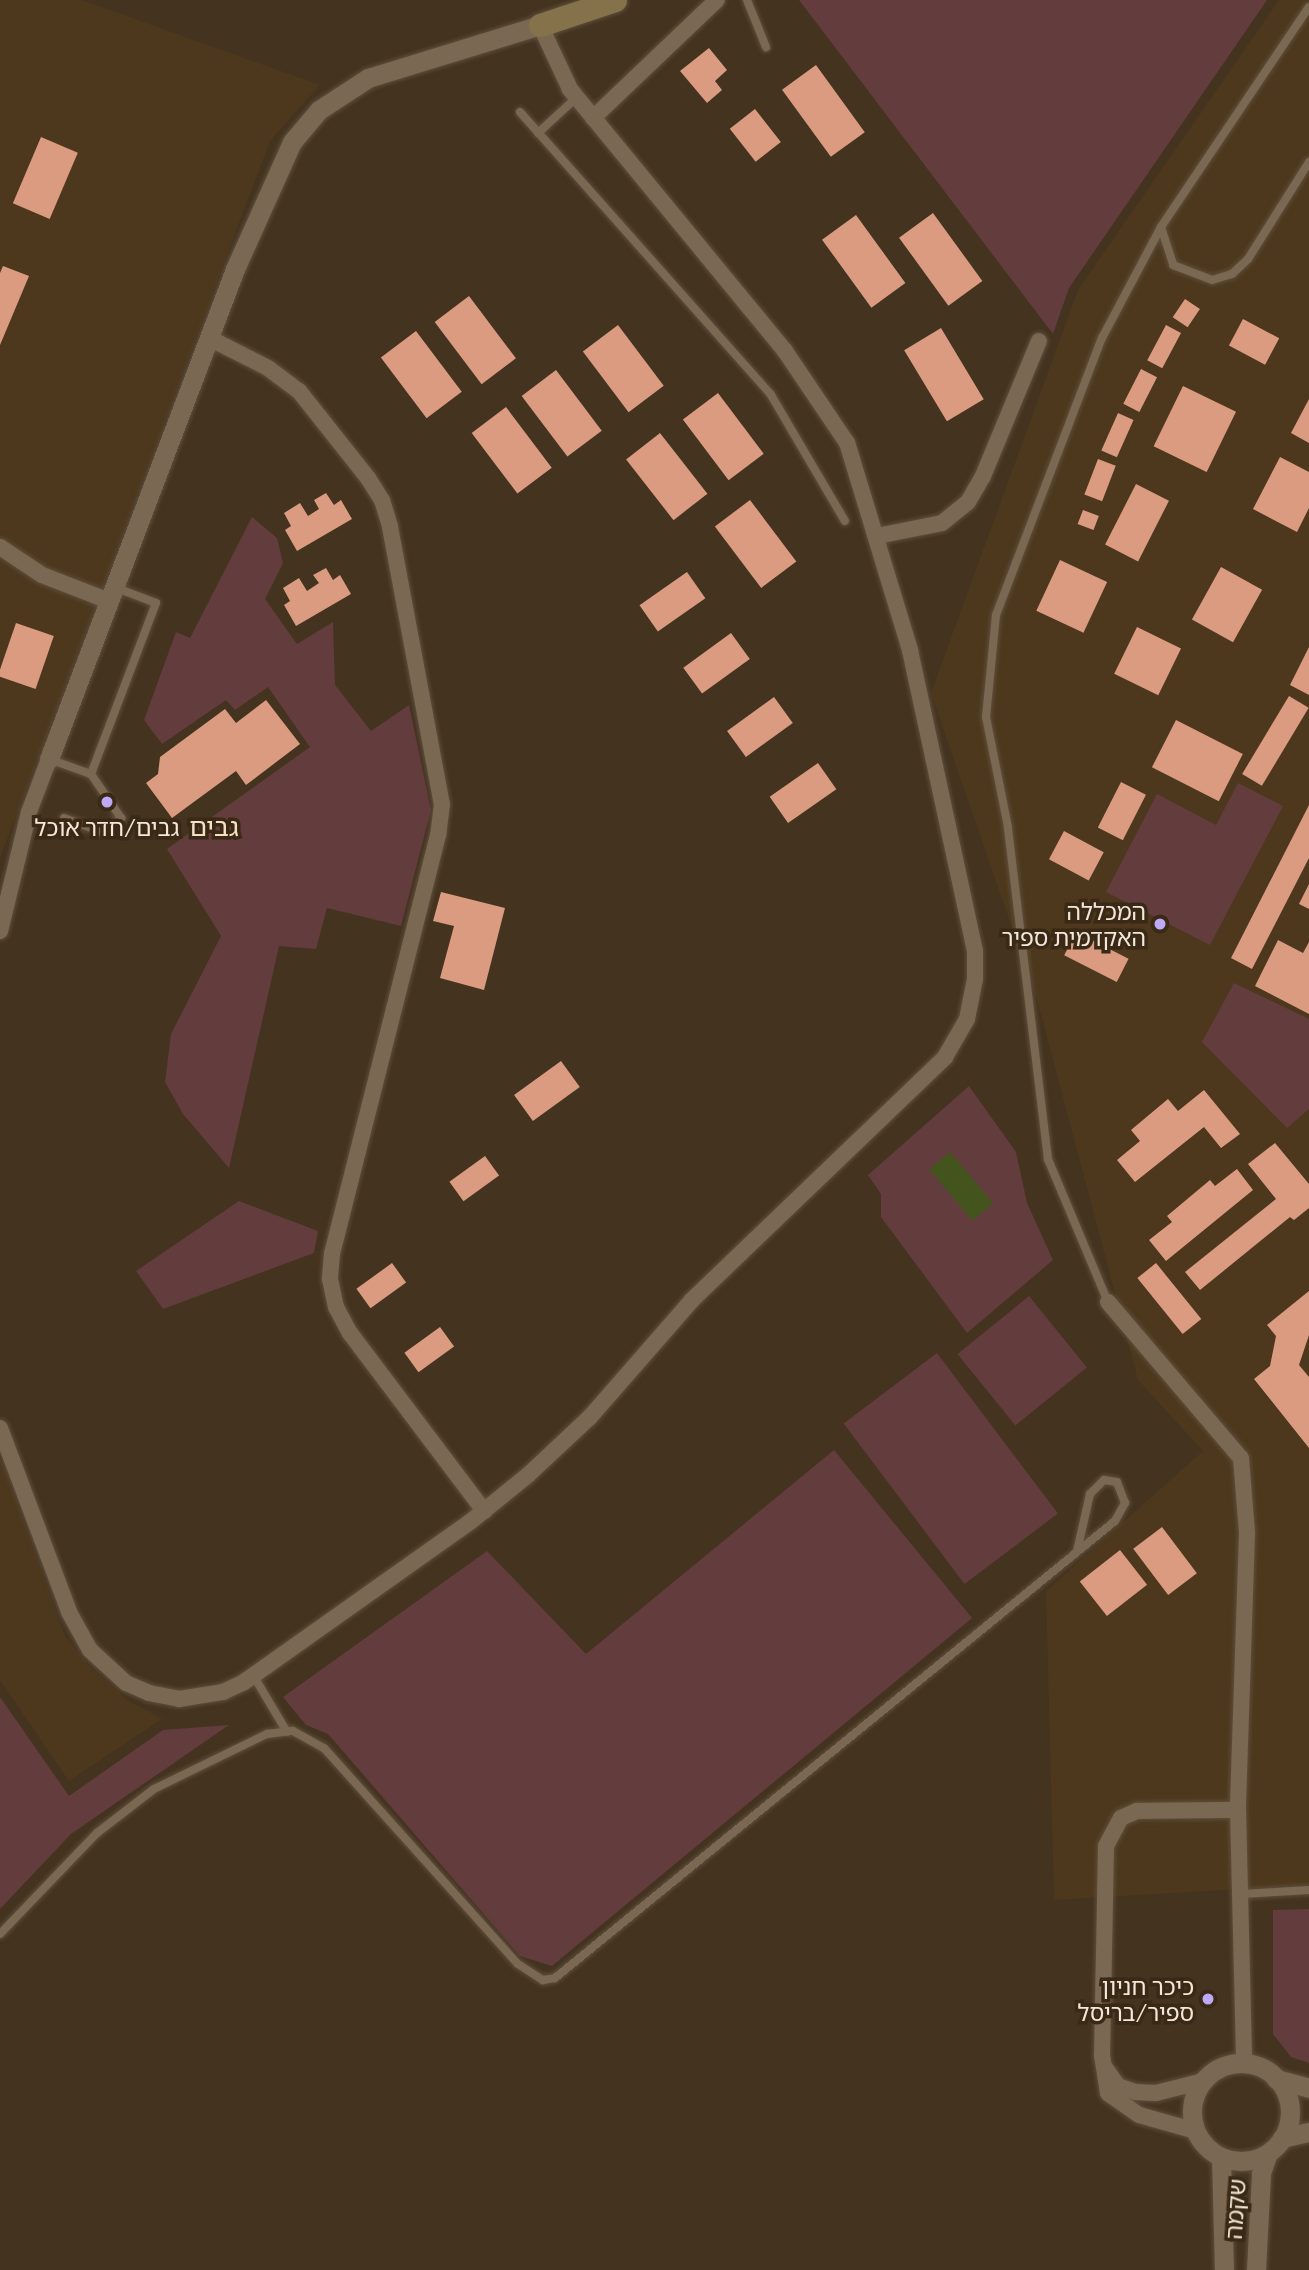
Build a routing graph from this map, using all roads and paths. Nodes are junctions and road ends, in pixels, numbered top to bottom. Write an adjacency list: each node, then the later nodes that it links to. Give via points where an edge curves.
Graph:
1 (615, 0): 5 (main road)
2 (717, 0): 9 (street)
3 (747, 0): 6 (lane)
4 (1309, 7): 12 (lane)
5 (540, 25): 7 (street); 13 (street, via 392,67 349,88 319,110 281,160)
6 (766, 47)
7 (576, 98): 9 (street); 10 (lane)
8 (520, 113): 10 (lane)
9 (593, 118): 16 (street, via 824,404 847,443)
10 (538, 133): 15 (lane, via 771,395)
11 (1309, 162): 12 (lane, via 1248,259 1232,274 1212,280 1173,265)
12 (1161, 227): 24 (lane, via 1102,338 996,615 986,717 1008,827 1048,1159)
13 (209, 338): 18 (street); 26 (street, via 268,368 299,391 368,478 382,500 390,527 442,804 439,835 332,1254 330,1279 336,1307 349,1333)
14 (1039, 341): 16 (street, via 968,502 942,523)
15 (845, 521)
16 (877, 536): 26 (street, via 910,650 975,951 967,1019 945,1057 692,1300 590,1417)
17 (0, 548): 18 (street, via 42,575)
18 (112, 594): 19 (street); 20 (lane, via 156,603)
19 (49, 758): 20 (lane); 22 (street)
20 (91, 774): 21 (lane, via 121,818 102,832)
21 (64, 818)
22 (7, 867): 23 (street)
23 (0, 931)
24 (1108, 1302): 30 (street, via 1241,1458 1247,1533)
25 (0, 1428): 28 (street, via 69,1612 105,1667 149,1693 179,1699 204,1698)
26 (484, 1511): 28 (street)
27 (1077, 1551): 27 (lane, via 1122,1511 1125,1503 1117,1482 1104,1480 1090,1494); 29 (lane, via 555,1978 543,1980 518,1964 324,1748 307,1736)
28 (253, 1675): 29 (lane)
29 (287, 1732): 33 (lane, via 267,1734 204,1761 134,1802 97,1833)
30 (1238, 1810): 32 (street); 34 (street, via 1137,1811 1121,1818 1110,1832)
31 (1309, 1890): 32 (lane)
32 (1242, 1894): 35 (street)
33 (0, 1934)
34 (1102, 2056): 37 (street, via 1118,2086 1135,2092 1156,2093); 39 (street, via 1108,2093 1122,2106)
35 (1244, 2064): 36 (street); 37 (street, via 1227,2066)
36 (1276, 2079): 38 (street); 41 (street, via 1289,2107)
37 (1203, 2081): 39 (street, via 1193,2105)
38 (1309, 2088)
39 (1196, 2131): 43 (street, via 1206,2147)
40 (1309, 2132): 41 (street)
41 (1282, 2138): 42 (street)
42 (1268, 2153): 43 (street, via 1241,2161); 45 (street, שקמה, via 1261,2173)
43 (1221, 2157): 44 (street, שקמה)
44 (1224, 2270)
45 (1256, 2270)

